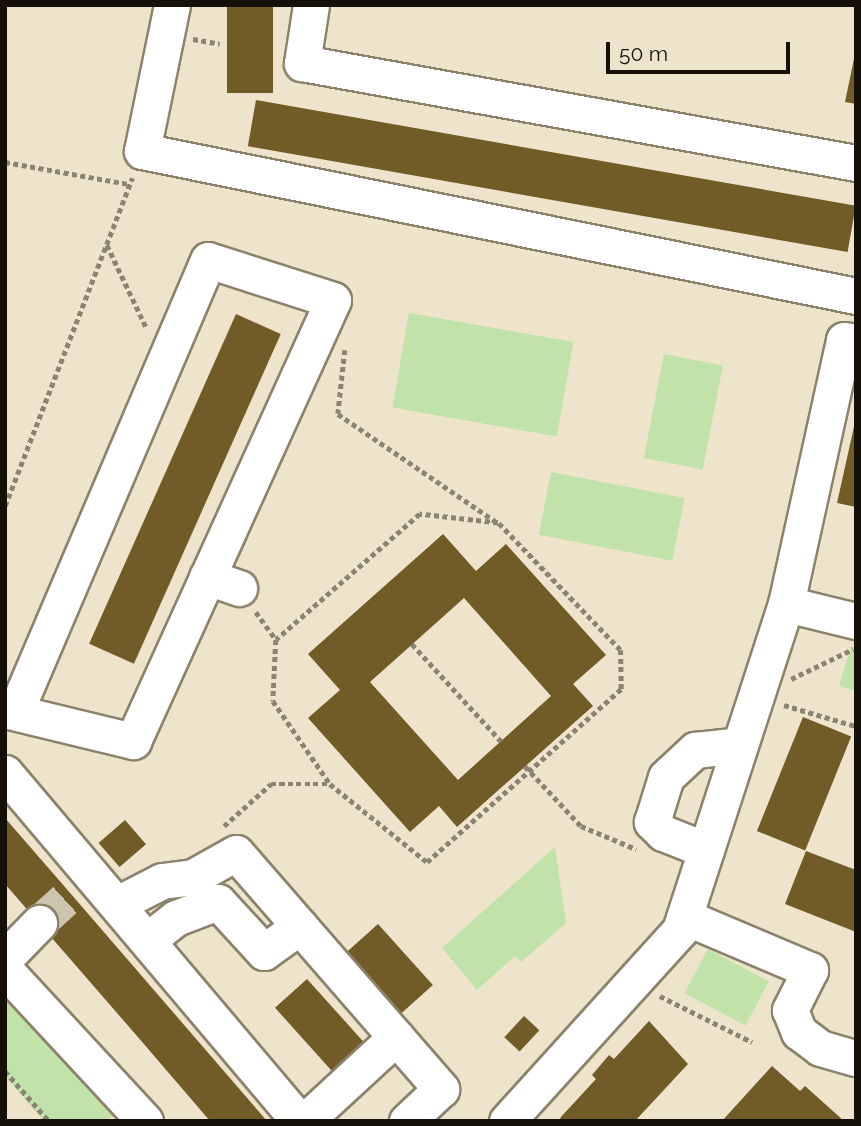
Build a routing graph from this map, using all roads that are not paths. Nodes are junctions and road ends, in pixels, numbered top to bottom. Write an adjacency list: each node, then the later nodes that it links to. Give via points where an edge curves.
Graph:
1 (172, 5): 4 (lane, via 142,151)
2 (311, 5): 3 (lane, via 302,63)
3 (856, 163)
4 (856, 296)
5 (856, 342): 6 (lane, via 844,340)
6 (786, 604): 7 (lane); 9 (lane)
7 (856, 621)
8 (10, 711): 8 (lane, via 133,741 223,583 333,300 208,260)
9 (740, 745): 11 (lane); 11 (lane, via 695,750 666,777 652,822 663,833)
10 (5, 774): 12 (lane)
11 (706, 850): 13 (lane)
12 (97, 892): 15 (lane, via 193,877 236,853); 16 (lane)
13 (685, 917): 20 (lane, via 810,970 790,1010 799,1032 820,1048); 25 (lane, via 670,945)
14 (39, 923): 17 (lane)
15 (300, 926): 16 (lane, via 264,952 218,902 176,918); 19 (lane)
16 (149, 939): 22 (lane)
17 (5, 958)
18 (5, 970): 21 (lane)
19 (396, 1037): 23 (lane); 24 (lane, via 441,1089)
20 (856, 1058)
21 (145, 1121)
22 (299, 1121)
23 (305, 1121)
24 (407, 1121)
25 (507, 1121)

